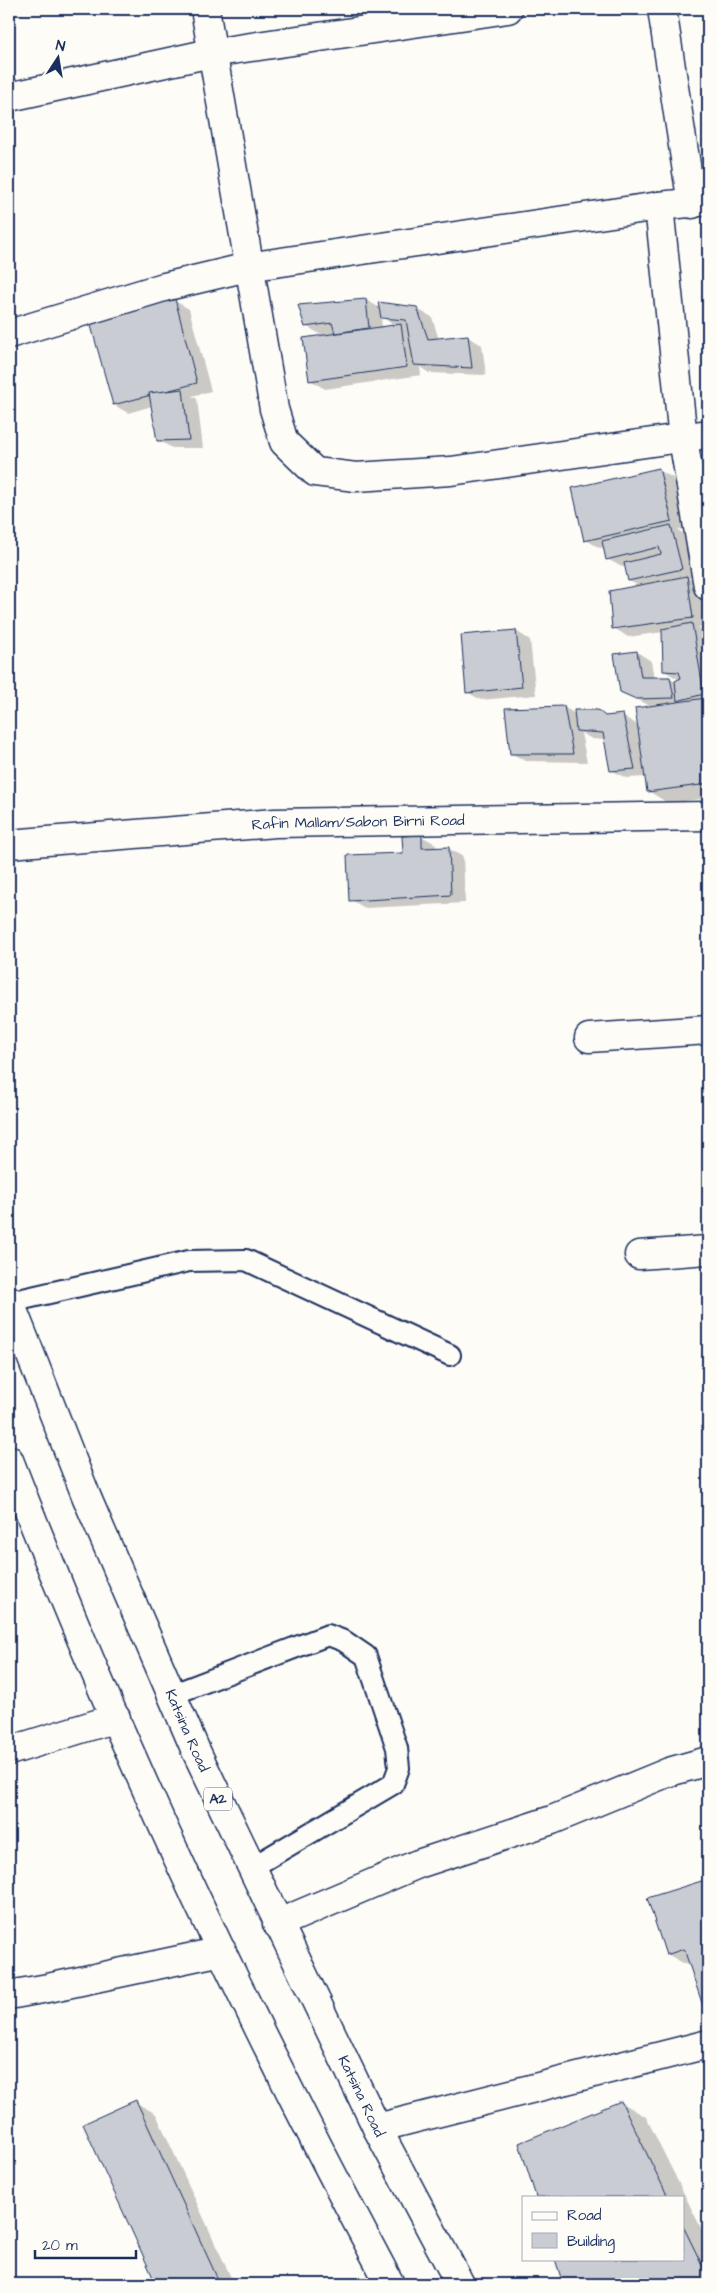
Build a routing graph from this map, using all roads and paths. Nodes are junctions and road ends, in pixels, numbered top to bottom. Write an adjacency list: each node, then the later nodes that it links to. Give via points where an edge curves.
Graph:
1 (205, 9): 4 (main road)
2 (508, 9): 4 (main road)
3 (662, 9): 6 (main road)
4 (211, 52): 5 (main road); 8 (main road)
5 (9, 97)
6 (700, 203): 7 (main road)
7 (660, 206): 8 (main road); 10 (main road)
8 (248, 267): 9 (main road, via 164,287); 10 (main road, via 274,409 284,442 314,472 356,477 451,471)
9 (9, 334)
10 (696, 437): 11 (main road)
11 (708, 586)
12 (708, 816): 13 (main road, Rafin Mallam/Sabon Birni Road, via 275,823)
13 (9, 844)
14 (708, 1030): 15 (main road)
15 (589, 1038)
16 (708, 1250): 17 (main road)
17 (639, 1255)
18 (9, 1301): 19 (lane, via 189,1261 246,1260); 21 (main road, Katsina Road / A2, via 87,1498)
19 (450, 1355)
20 (9, 1460): 22 (main road)
21 (172, 1695): 25 (main road, Katsina Road / A2); 25 (lane, via 328,1635 366,1656 397,1748 399,1768 393,1784)
22 (116, 1718): 23 (main road); 27 (main road, via 139,1777)
23 (9, 1751)
24 (708, 1761): 26 (main road, via 669,1772 552,1820 418,1864)
25 (251, 1868): 26 (main road, Katsina Road / A2)
26 (277, 1924): 30 (main road, Katsina Road / A2)
27 (222, 1951): 28 (main road); 31 (main road)
28 (9, 1994)
29 (708, 2044): 30 (main road)
30 (377, 2128): 32 (main road, Katsina Road / A2)
31 (390, 2284)
32 (460, 2284)

